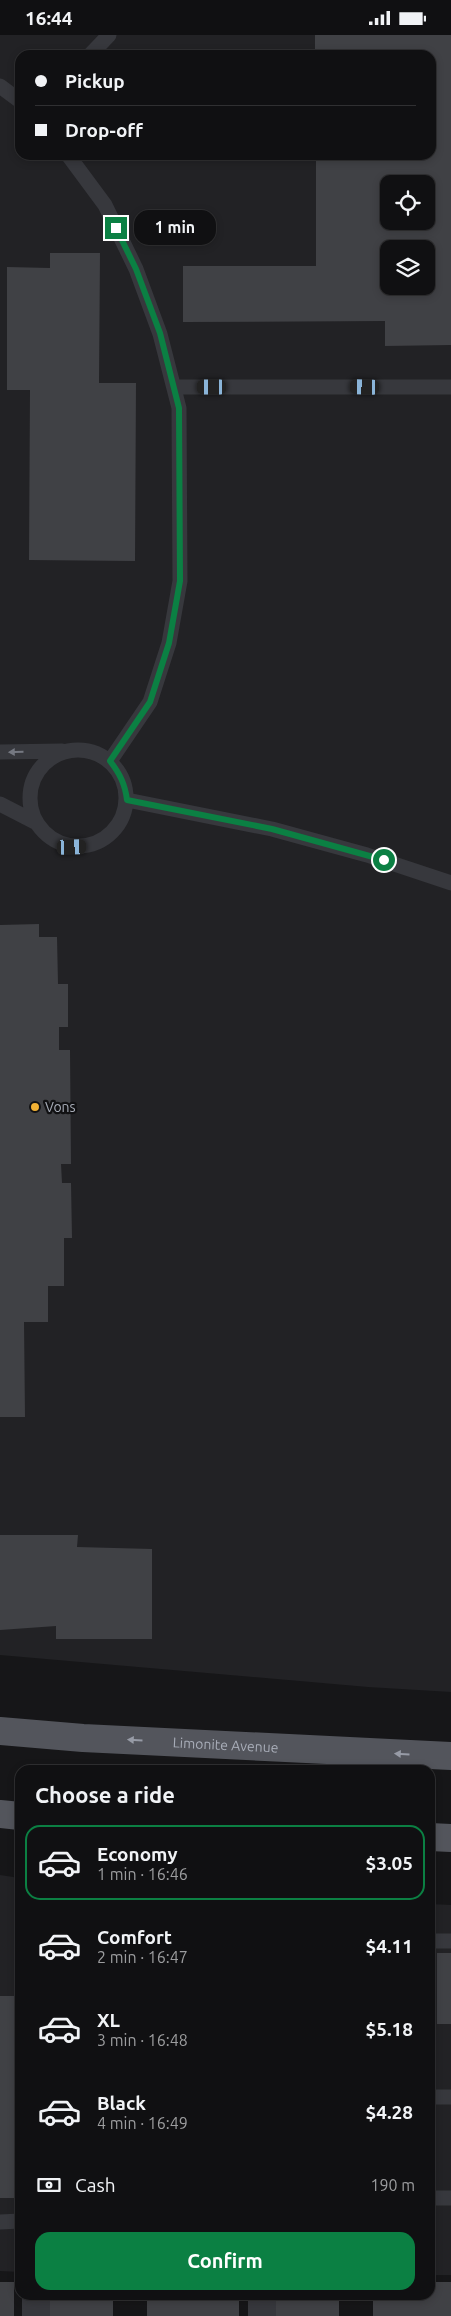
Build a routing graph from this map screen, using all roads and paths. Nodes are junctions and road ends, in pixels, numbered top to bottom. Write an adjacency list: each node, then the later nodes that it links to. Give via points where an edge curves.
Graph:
1 (109, 35): 2 (lane)
2 (95, 50)
3 (0, 86): 4 (lane)
4 (15, 97)
5 (72, 160): 6 (lane, via 105,205 136,269 160,333)
6 (174, 387): 7 (lane); 10 (lane, via 179,408 180,581 169,643 150,702)
7 (451, 387)
8 (66, 751): 9 (lane, one-way to 9); 10 (lane, via 82,750); 13 (lane, via 41,766 33,779 29,793)
9 (0, 752)
10 (110, 761): 11 (lane, via 125,786)
11 (127, 800): 13 (lane, via 123,816 114,830 87,846 57,843); 14 (lane, via 278,830)
12 (0, 804): 13 (lane)
13 (35, 822)
14 (451, 883)
15 (0, 1731): 16 (main road, Limonite Avenue, one-way to 15)
16 (451, 1756)
17 (0, 1814): 18 (main road)
18 (15, 1815)
19 (435, 1837): 20 (main road)
20 (451, 1838)
21 (435, 1941): 22 (lane)
22 (451, 1941)
23 (435, 2097): 24 (lane)
24 (451, 2097)
25 (435, 2198): 26 (lane)
26 (451, 2198)
27 (15, 2221): 28 (lane)
28 (0, 2222)
29 (36, 2300): 31 (street)
30 (262, 2300): 32 (street)
31 (36, 2316)
32 (262, 2316)

